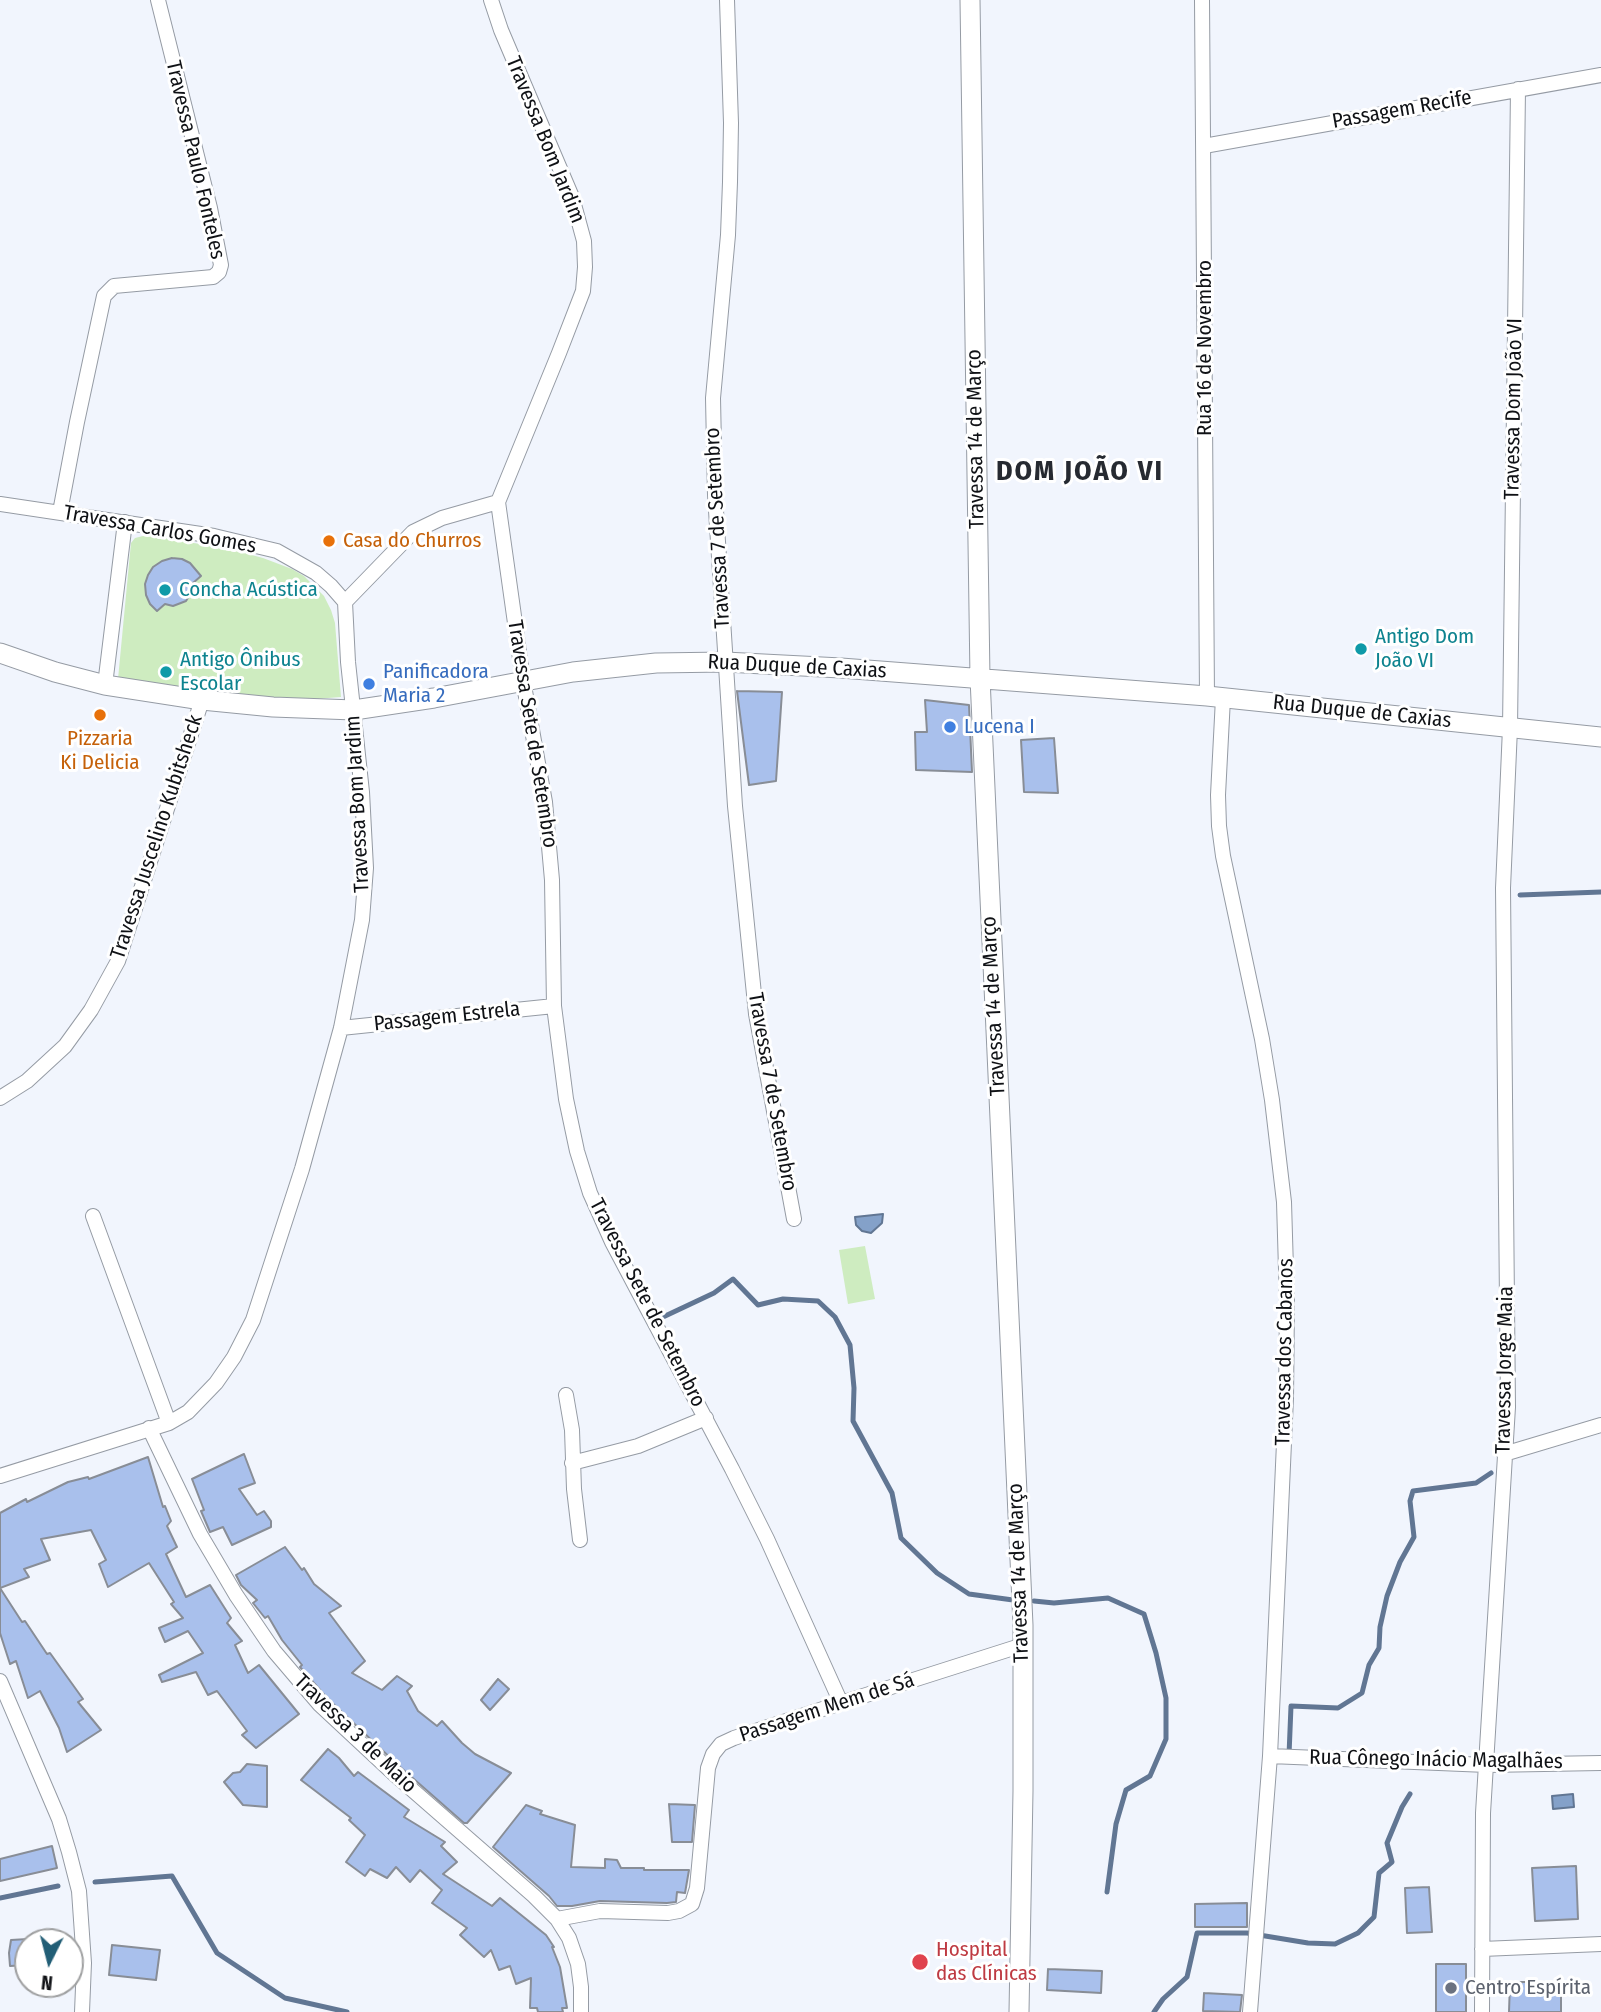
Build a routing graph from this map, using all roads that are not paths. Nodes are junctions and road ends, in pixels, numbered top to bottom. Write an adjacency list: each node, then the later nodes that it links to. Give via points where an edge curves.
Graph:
1 (158, 0): 11 (street, Travessa Paulo Fonteles, via 221,265 213,277 114,286 104,296)
2 (491, 0): 9 (street, Travessa Bom Jardim, via 572,197 584,241 585,267 583,291)
3 (727, 0): 15 (street, Travessa 7 de Setembro, via 730,182 713,444)
4 (970, 0): 16 (street, Travessa 14 de Março)
5 (1202, 0): 8 (street, Rua 16 de Novembro)
6 (1601, 75): 7 (street, Passagem Recife)
7 (1518, 89): 8 (street, Passagem Recife); 22 (street, Travessa Dom João VI)
8 (1204, 146): 19 (street, Rua 16 de Novembro)
9 (498, 502): 13 (street, via 412,532); 17 (street, Travessa Sete de Setembro)
10 (0, 504): 11 (street, Travessa Carlos Gomes)
11 (60, 512): 12 (street, Travessa Carlos Gomes)
12 (125, 522): 13 (street, Travessa Carlos Gomes, via 277,551 316,573); 18 (street)
13 (345, 602): 21 (street, Travessa Bom Jardim)
14 (0, 653): 18 (street, Rua Duque de Caxias)
15 (725, 662): 16 (street, Rua Duque de Caxias); 17 (street, Rua Duque de Caxias, via 632,665); 28 (street, Travessa 7 de Setembro, via 756,1014)
16 (980, 678): 19 (street, Rua Duque de Caxias); 38 (street, Travessa 14 de Março)
17 (523, 680): 21 (street, Rua Duque de Caxias); 24 (street, Travessa Sete de Setembro, via 550,839)
18 (105, 685): 20 (street, Rua Duque de Caxias)
19 (1215, 697): 22 (street, Rua Duque de Caxias); 41 (street, Travessa dos Cabanos, via 1219,827 1270,1088 1286,1241 1286,1398)
20 (202, 700): 21 (street, Rua Duque de Caxias); 26 (street, Travessa Juscelino Kubitsheck, via 117,961 65,1046 27,1082)
21 (354, 710): 25 (street, Travessa Bom Jardim, via 366,868 362,920)
22 (1510, 728): 23 (street, Rua Duque de Caxias); 34 (street, Travessa Jorge Maia, via 1503,888 1509,1352)
23 (1601, 737)
24 (554, 1006): 25 (street, Passagem Estrela); 30 (street, Travessa Sete de Setembro, via 566,1099 590,1193)
25 (341, 1028): 31 (street, Travessa Bom Jardim, via 253,1320 216,1383 188,1412)
26 (0, 1098)
27 (93, 1216): 31 (street)
28 (794, 1219)
29 (565, 1395): 35 (street)
30 (706, 1418): 35 (street, via 638,1446); 40 (street, Travessa Sete de Setembro)
31 (169, 1423): 33 (street, Travessa Bom Jardim)
32 (1601, 1425): 34 (street)
33 (149, 1428): 36 (street, Travessa Bom Jardim); 44 (street, Travessa 3 de Maio, via 200,1534 274,1651 320,1705)
34 (1504, 1454): 43 (street, Travessa Jorge Maia)
35 (572, 1464): 37 (street)
36 (0, 1476)
37 (580, 1540)
38 (1023, 1646): 40 (street, Passagem Mem de Sá); 49 (street, Travessa 14 de Março)
39 (0, 1681): 47 (street, via 54,1807 79,1891)
40 (841, 1703): 44 (street, Passagem Mem de Sá, via 734,1738 713,1754 697,1888 686,1908 668,1913 600,1911)
41 (1270, 1756): 43 (street, Rua Cônego Inácio Magalhães); 50 (street, Travessa dos Cabanos)
42 (1601, 1763): 43 (street, Rua Cônego Inácio Magalhães)
43 (1486, 1765): 46 (street, Travessa Jorge Maia)
44 (557, 1919): 48 (street, Travessa 3 de Maio, via 578,1964)
45 (1601, 1944): 46 (street)
46 (1482, 1949): 51 (street, Travessa Jorge Maia)
47 (82, 2012)
48 (581, 2012)
49 (1019, 2012)
50 (1250, 2012)
51 (1482, 2012)

